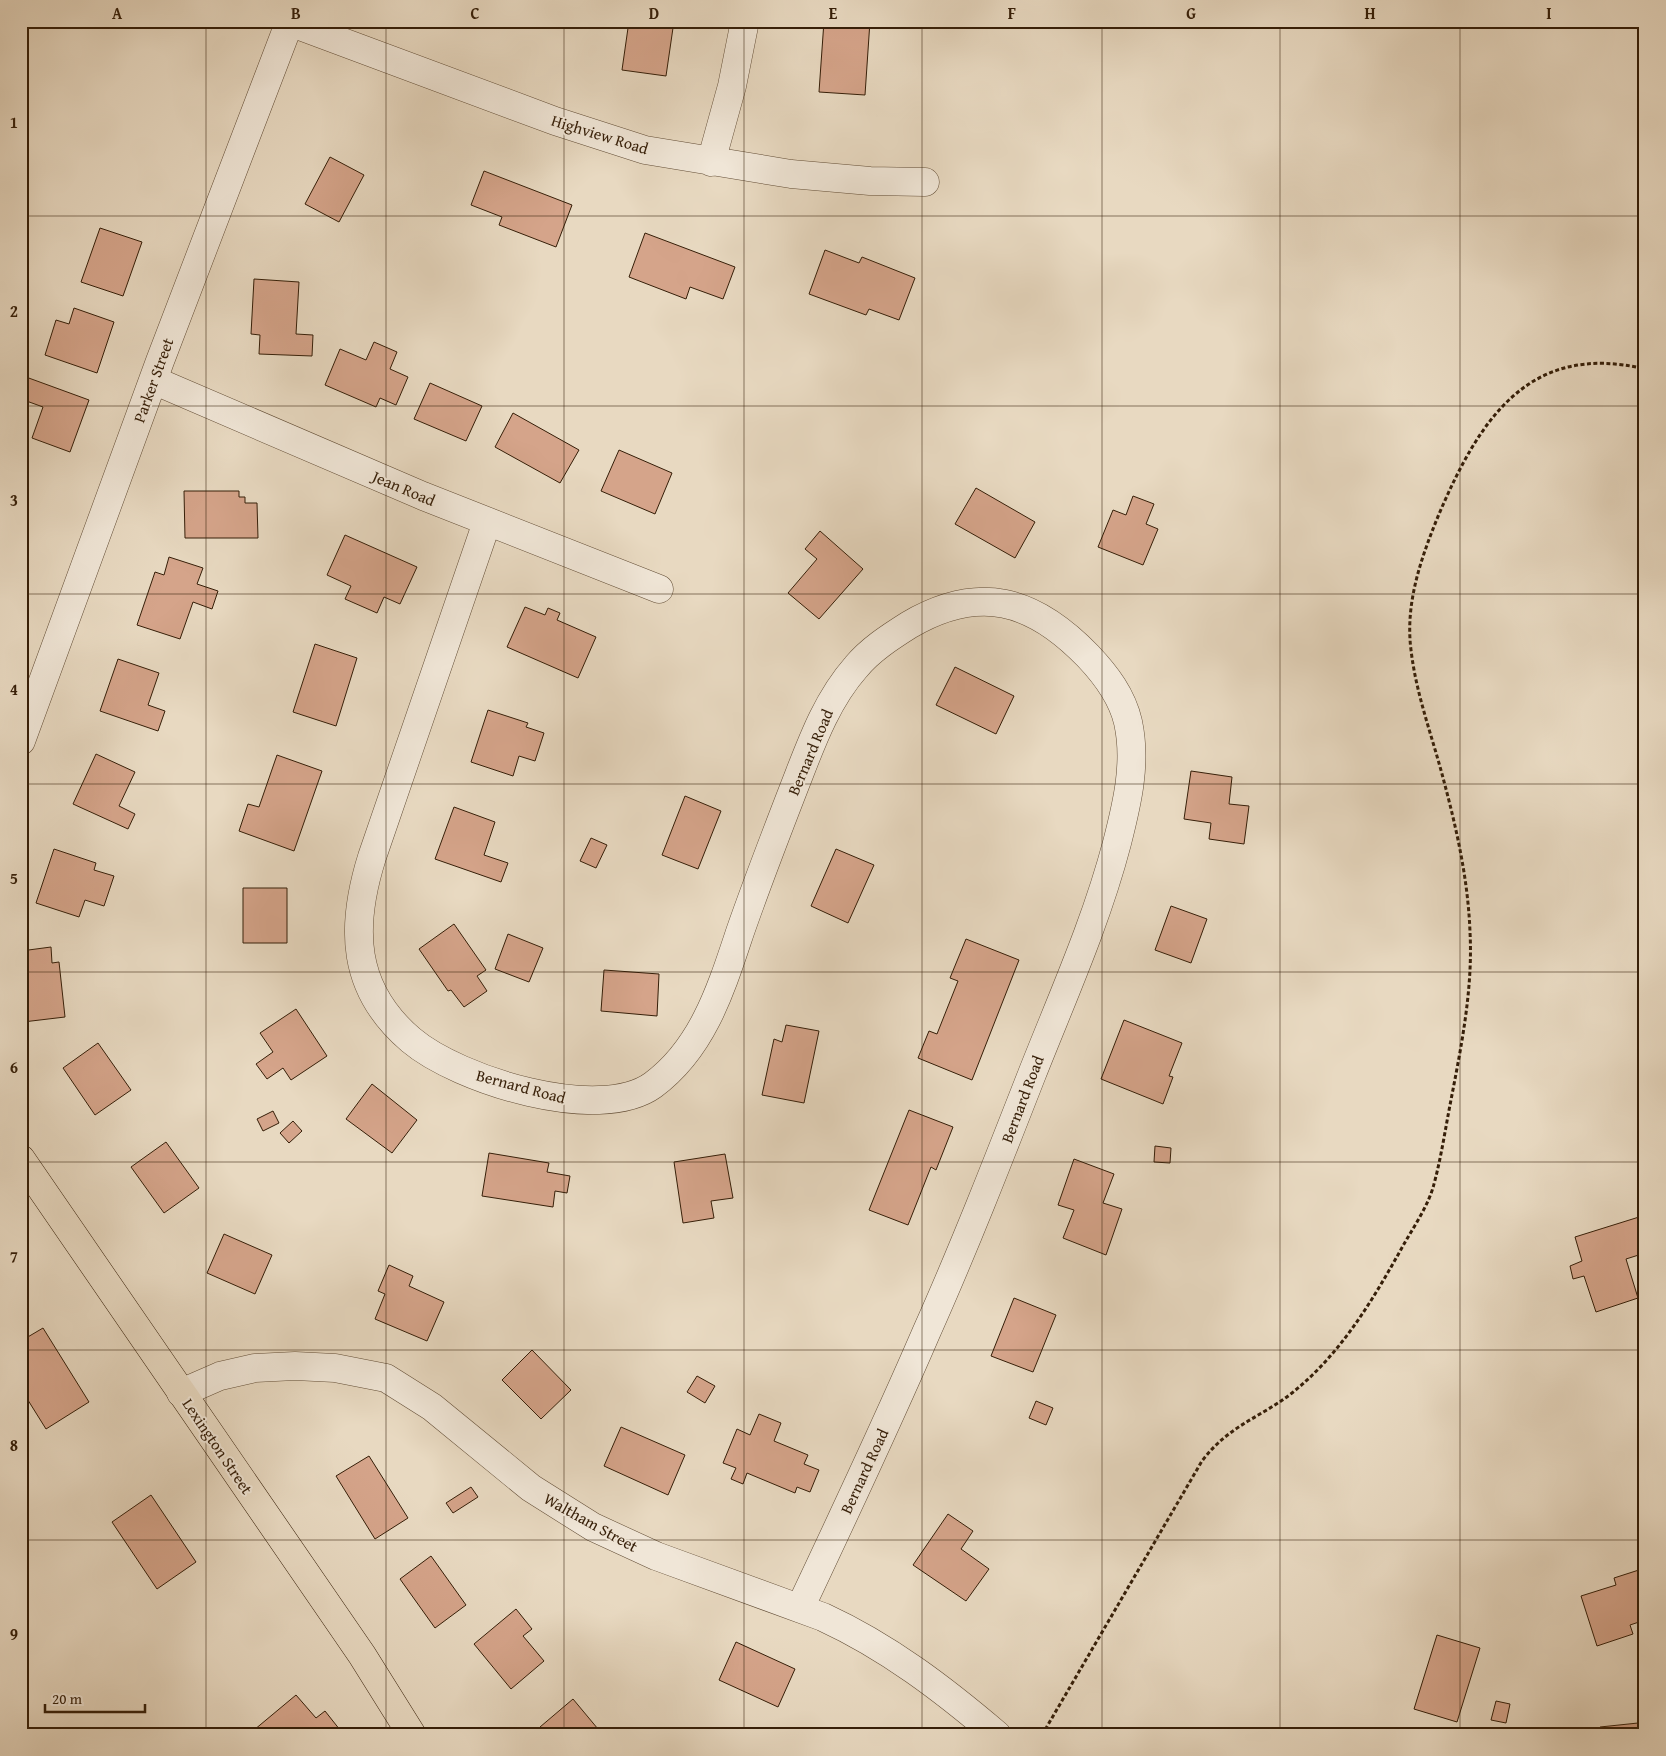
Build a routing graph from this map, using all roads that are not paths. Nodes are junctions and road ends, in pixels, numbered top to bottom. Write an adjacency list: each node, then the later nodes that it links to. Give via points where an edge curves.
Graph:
1 (290, 21): 3 (street, Highview Road, via 607,139 645,150); 5 (street, Parker Street)
2 (745, 21): 3 (street)
3 (712, 162): 4 (street, Highview Road, via 791,174)
4 (925, 182)
5 (153, 380): 6 (street, Jean Road); 8 (street, Parker Street)
6 (487, 522): 7 (street, Jean Road); 11 (street, Bernard Road, via 367,873 359,904 358,928 360,952 369,982 384,1010 404,1034 443,1061 506,1085 564,1099 598,1101 622,1098 651,1086 686,1054 714,1006 777,830 822,718 856,666 897,632 961,602 1008,604 1040,619 1067,637 1104,674 1124,708 1131,741 1131,784 1103,892 959,1257)
7 (658, 589)
8 (21, 741)
9 (21, 1159): 10 (main road, Lexington Street)
10 (182, 1392): 11 (street, Waltham Street, via 220,1376 255,1368 334,1368 386,1378 432,1407 531,1488 594,1527 656,1556); 12 (main road, Lexington Street, via 362,1655)
11 (800, 1608): 13 (street, Waltham Street, via 849,1628 896,1656)
12 (412, 1735)
13 (997, 1735)

